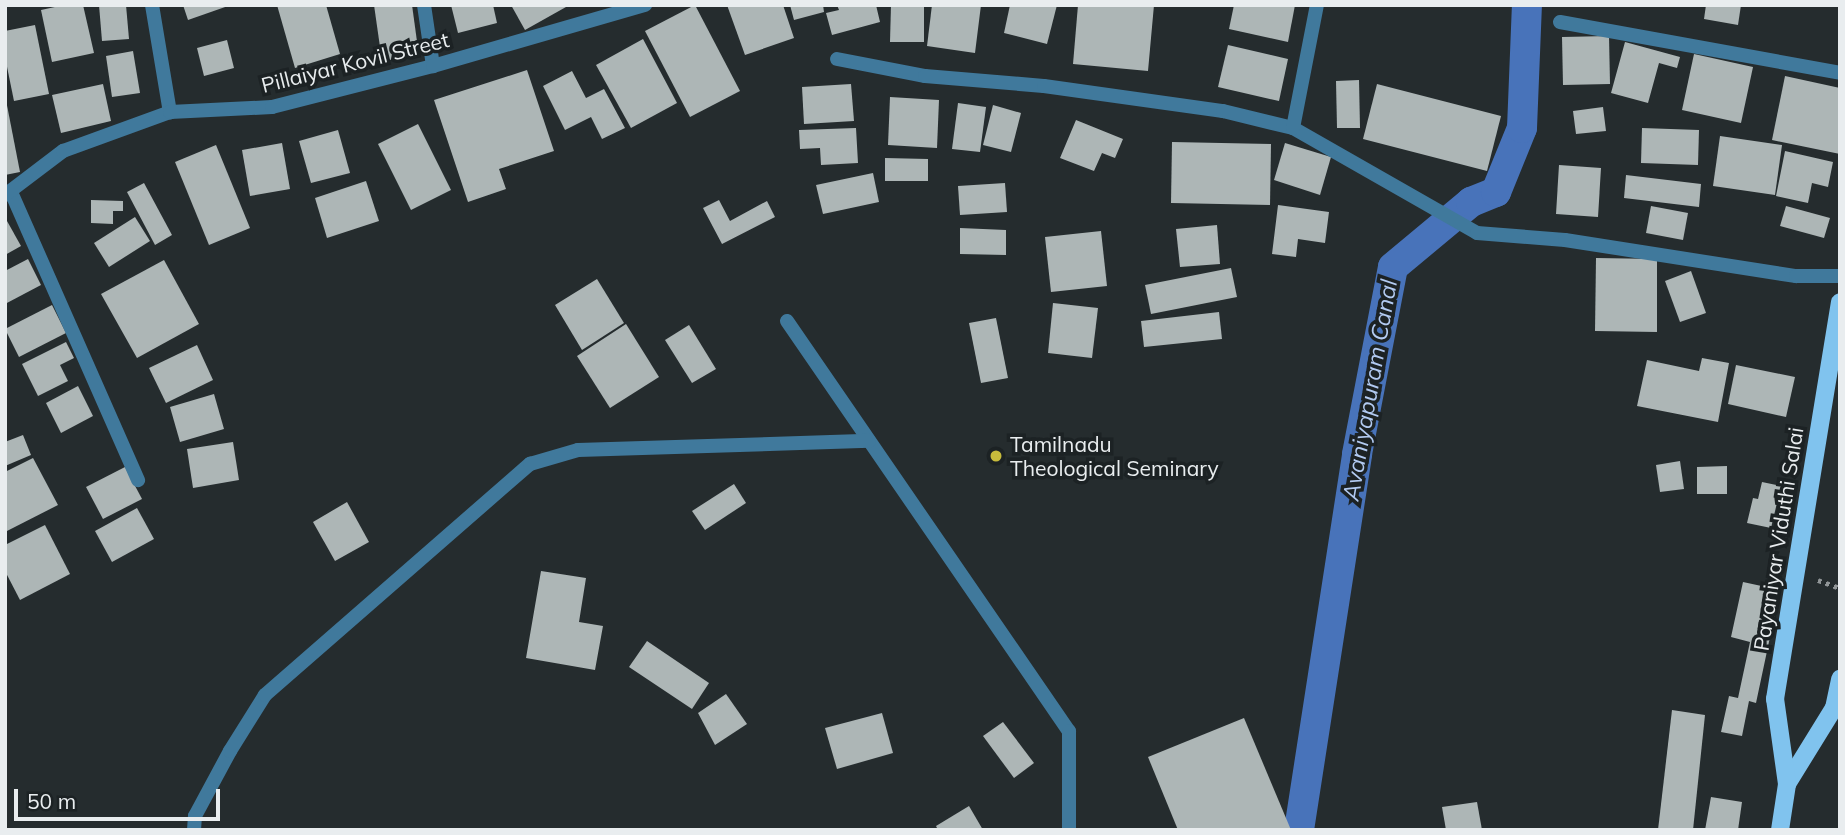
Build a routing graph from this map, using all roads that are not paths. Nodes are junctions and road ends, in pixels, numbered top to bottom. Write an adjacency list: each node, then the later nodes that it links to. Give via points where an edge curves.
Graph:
1 (152, 5): 9 (street)
2 (424, 5): 7 (street)
3 (645, 5): 7 (street, Pillaiyar Kovil Street)
4 (1317, 6): 10 (street)
5 (1560, 22): 8 (street)
6 (836, 59): 10 (street, via 925,76 1044,86 1223,111)
7 (433, 66): 9 (street, Pillaiyar Kovil Street, via 272,107)
8 (1840, 73)
9 (170, 112): 11 (street, Pillaiyar Kovil Street, via 63,151)
10 (1293, 128): 12 (street, via 1477,233 1565,240 1796,276)
11 (8, 193): 16 (street)
12 (1840, 276)
13 (1840, 302): 18 (main road, Payaniyar Viduthi Salai, via 1775,699)
14 (787, 321): 15 (street)
15 (869, 441): 19 (street, via 578,450 530,464 265,695 195,817); 20 (street, via 1069,731)
16 (138, 480)
17 (1840, 679): 18 (main road, Payaniyar Viduthi Salai, via 1834,708)
18 (1787, 784): 21 (main road, Payaniyar Viduthi Salai)
19 (194, 830)
20 (1069, 830)
21 (1780, 830)

